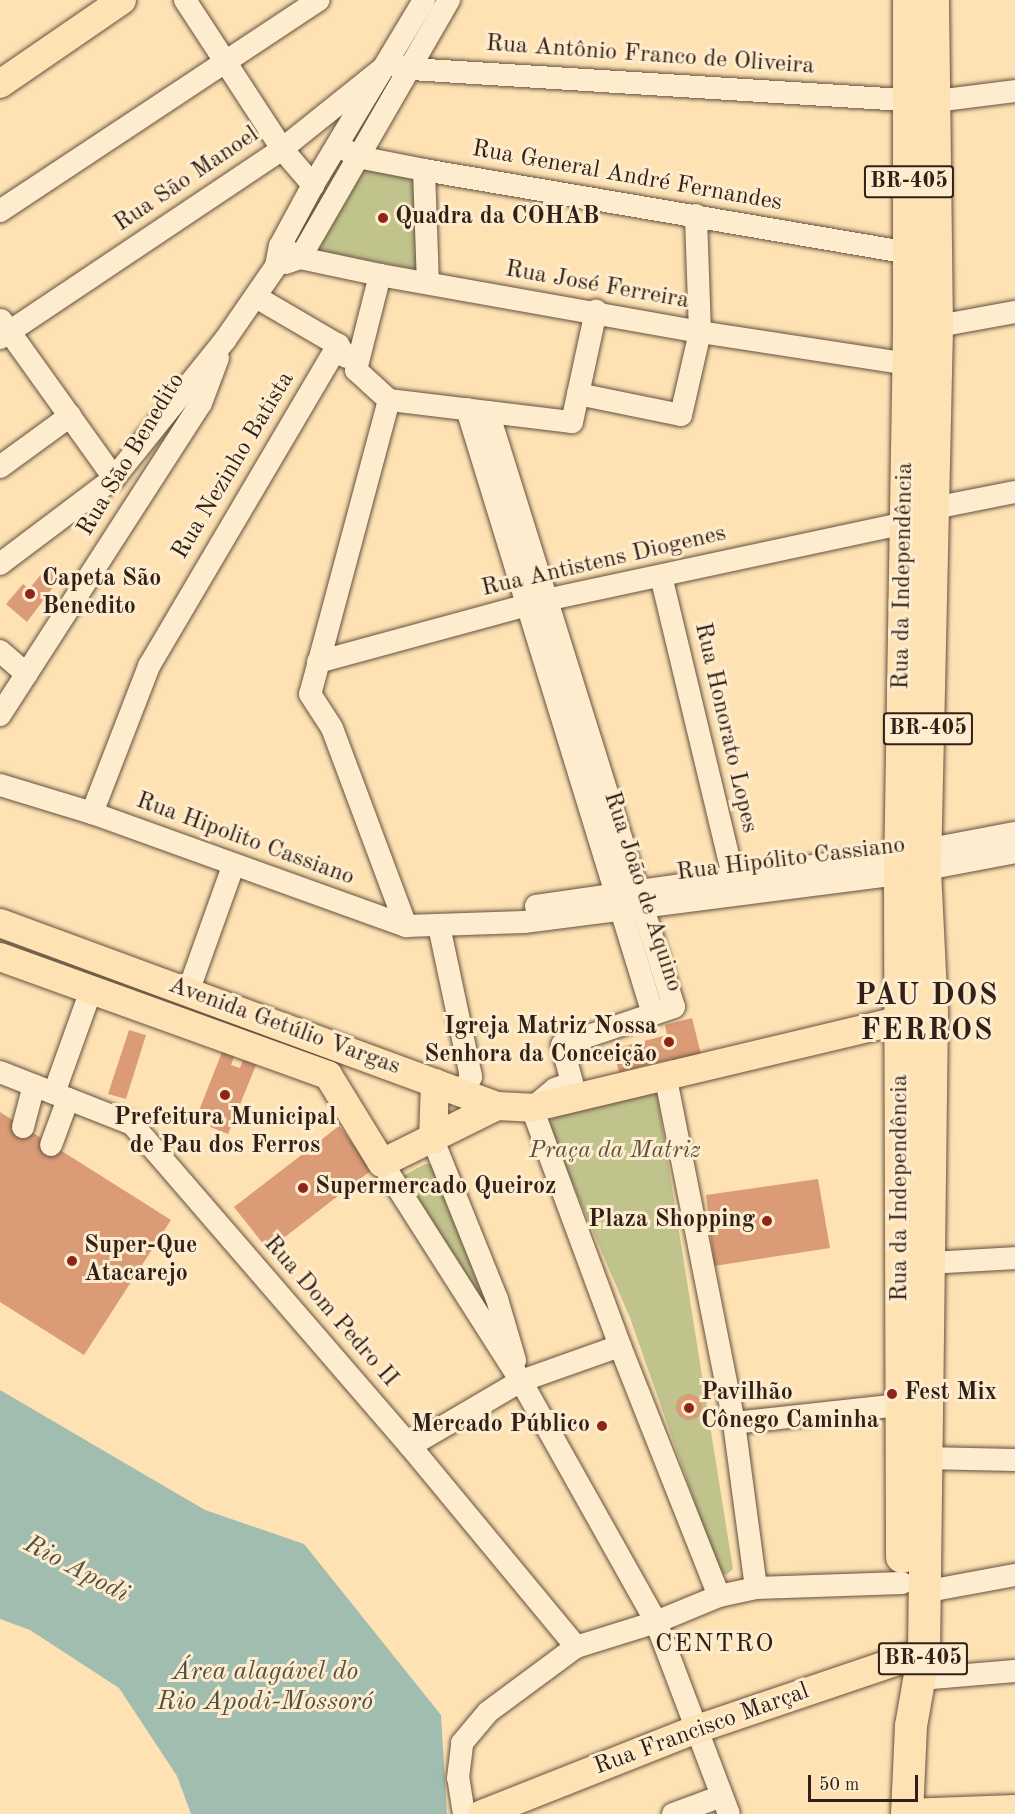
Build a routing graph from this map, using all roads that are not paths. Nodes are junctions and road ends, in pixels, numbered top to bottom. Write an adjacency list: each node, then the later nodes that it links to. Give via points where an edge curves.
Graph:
1 (122, 0): 11 (main road)
2 (185, 0): 8 (street)
3 (319, 0): 8 (street)
4 (424, 0): 9 (street)
5 (449, 0): 10 (street)
6 (909, 0): 13 (highway, Rua da Independência / BR-405)
7 (933, 0): 13 (highway, Rua da Independência / BR-405)
8 (224, 63): 14 (street); 18 (street)
9 (388, 64): 10 (street, Rua Antônio Franco de Oliveira); 14 (street, Rua São Manoel); 15 (street)
10 (411, 69): 13 (street, Rua Antônio Franco de Oliveira); 15 (street)
11 (0, 84)
12 (1015, 91): 13 (street, Rua Antônio Franco de Oliveira)
13 (922, 100): 20 (highway, Rua da Independência / BR-405); 29 (highway, Rua da Independência / BR-405)
14 (282, 149): 17 (street); 28 (street, Rua São Manoel)
15 (349, 151): 16 (street, Rua General André Fernandes); 17 (street); 22 (street)
16 (424, 170): 19 (street, Rua General André Fernandes); 24 (street)
17 (313, 185): 21 (street)
18 (0, 211)
19 (696, 215): 20 (street, Rua General André Fernandes); 30 (street)
20 (910, 253): 29 (highway, Rua da Independência / BR-405)
21 (278, 256): 22 (street); 25 (street)
22 (300, 258): 23 (street, Rua José Ferreira)
23 (380, 275): 24 (street, Rua José Ferreira); 34 (street)
24 (428, 283): 26 (street, Rua José Ferreira)
25 (256, 297): 31 (street); 32 (street)
26 (596, 311): 30 (street, Rua José Ferreira); 35 (street)
27 (1015, 312): 29 (street)
28 (3, 329): 38 (street, Rua São Manoel)
29 (923, 329): 33 (highway, Rua da Independência / BR-405); 42 (highway, Rua da Independência / BR-405)
30 (700, 332): 33 (street, Rua José Ferreira); 35 (street, via 681,415)
31 (225, 340): 40 (street, Rua São Benedito); 49 (street, Rua São Benedito, via 201,403)
32 (338, 345): 34 (street); 52 (street, Rua Nezinho Batista, via 149,666)
33 (908, 364): 43 (highway, Rua da Independência / BR-405)
34 (356, 370): 36 (street)
35 (578, 394): 37 (street, via 572,422)
36 (389, 400): 37 (street); 48 (street)
37 (478, 410): 46 (street, Rua João de Aquino)
38 (70, 416): 39 (street); 40 (street, Rua São Manoel)
39 (0, 467)
40 (114, 478): 44 (street, Rua São Benedito)
41 (1015, 492): 42 (street)
42 (934, 508): 55 (highway, Rua da Independência / BR-405)
43 (904, 523): 45 (street, Rua Antistens Diogenes); 55 (highway, Rua da Independência / BR-405)
44 (0, 564)
45 (661, 576): 46 (street, Rua Antistens Diogenes); 57 (street, Rua Honorato Lopes)
46 (536, 603): 48 (street, Rua Antistens Diogenes); 58 (street, Rua João de Aquino)
47 (0, 651): 49 (street)
48 (318, 663): 61 (street, via 310,694 332,728)
49 (26, 674): 50 (street, Rua São Benedito)
50 (0, 715)
51 (0, 785): 52 (street, Rua Hipolito Cassiano)
52 (92, 813): 56 (street, Rua Hipolito Cassiano)
53 (1015, 833): 55 (street, Rua Hipólito Cassiano)
54 (1015, 852): 55 (street, Rua Hipólito Cassiano)
55 (913, 861): 57 (street, Rua Hipólito Cassiano); 66 (highway, Rua da Independência / BR-405); 67 (highway, Rua da Independência / BR-405)
56 (232, 866): 61 (street, Rua Hipolito Cassiano); 65 (street)
57 (735, 884): 58 (street, Rua Hipólito Cassiano)
58 (627, 900): 59 (street, Rua Hipólito Cassiano, via 525,908); 74 (street, Rua João de Aquino, via 653,1014 562,1045 572,1083 555,1089)
59 (474, 922): 62 (street, Rua Hipolito Cassiano)
60 (0, 923): 65 (main road, Avenida Getúlio Vargas)
61 (406, 926): 62 (street, Rua Hipolito Cassiano)
62 (439, 926): 71 (street, via 471,1077)
63 (0, 957): 64 (main road, Avenida Getúlio Vargas)
64 (91, 990): 72 (street); 78 (main road, Avenida Getúlio Vargas, via 328,1075)
65 (188, 992): 70 (main road, Avenida Getúlio Vargas)
66 (932, 1013): 67 (main road); 80 (highway, Rua da Independência / BR-405)
67 (902, 1020): 69 (main road); 83 (highway, Rua da Independência / BR-405)
68 (0, 1072): 72 (street, Rua Dom Pedro II)
69 (666, 1079): 74 (main road); 84 (street)
70 (435, 1083): 71 (main road, Avenida Getúlio Vargas); 76 (main road)
71 (462, 1092): 73 (main road, Avenida Getúlio Vargas)
72 (52, 1093): 75 (street); 77 (street); 85 (street, Rua Dom Pedro II, via 132,1124)
73 (497, 1106): 74 (main road); 76 (main road)
74 (532, 1108): 81 (street)
75 (23, 1127)
76 (433, 1140): 78 (main road); 82 (street, via 497,1299)
77 (51, 1145)
78 (382, 1163): 82 (street)
79 (1015, 1258): 80 (street)
80 (929, 1263): 86 (highway, Rua da Independência / BR-405)
81 (620, 1346): 82 (street); 91 (street)
82 (521, 1381): 85 (street); 92 (street)
83 (900, 1405): 84 (street); 89 (highway, Rua da Independência / BR-405)
84 (734, 1423): 90 (street)
85 (410, 1446): 93 (street, Rua Dom Pedro II)
86 (925, 1458): 87 (street); 89 (highway, Rua da Independência / BR-405)
87 (1015, 1460)
88 (1015, 1575): 89 (street)
89 (913, 1587): 90 (street); 94 (highway, Rua da Independência / BR-405)
90 (756, 1588): 91 (street)
91 (719, 1596): 92 (street)
92 (656, 1622): 93 (street); 96 (street)
93 (576, 1647): 101 (street, via 488,1712 462,1743 458,1778)
94 (917, 1663): 95 (street); 96 (main road, Rua Francisco Marçal); 99 (highway, BR-405)
95 (1015, 1671)
96 (697, 1729): 98 (street); 102 (main road, Rua Francisco Marçal)
97 (1015, 1791): 99 (main road)
98 (726, 1805): 103 (street)
99 (907, 1807): 100 (main road)
100 (1015, 1809)
101 (464, 1814)
102 (482, 1814)
103 (673, 1814)

